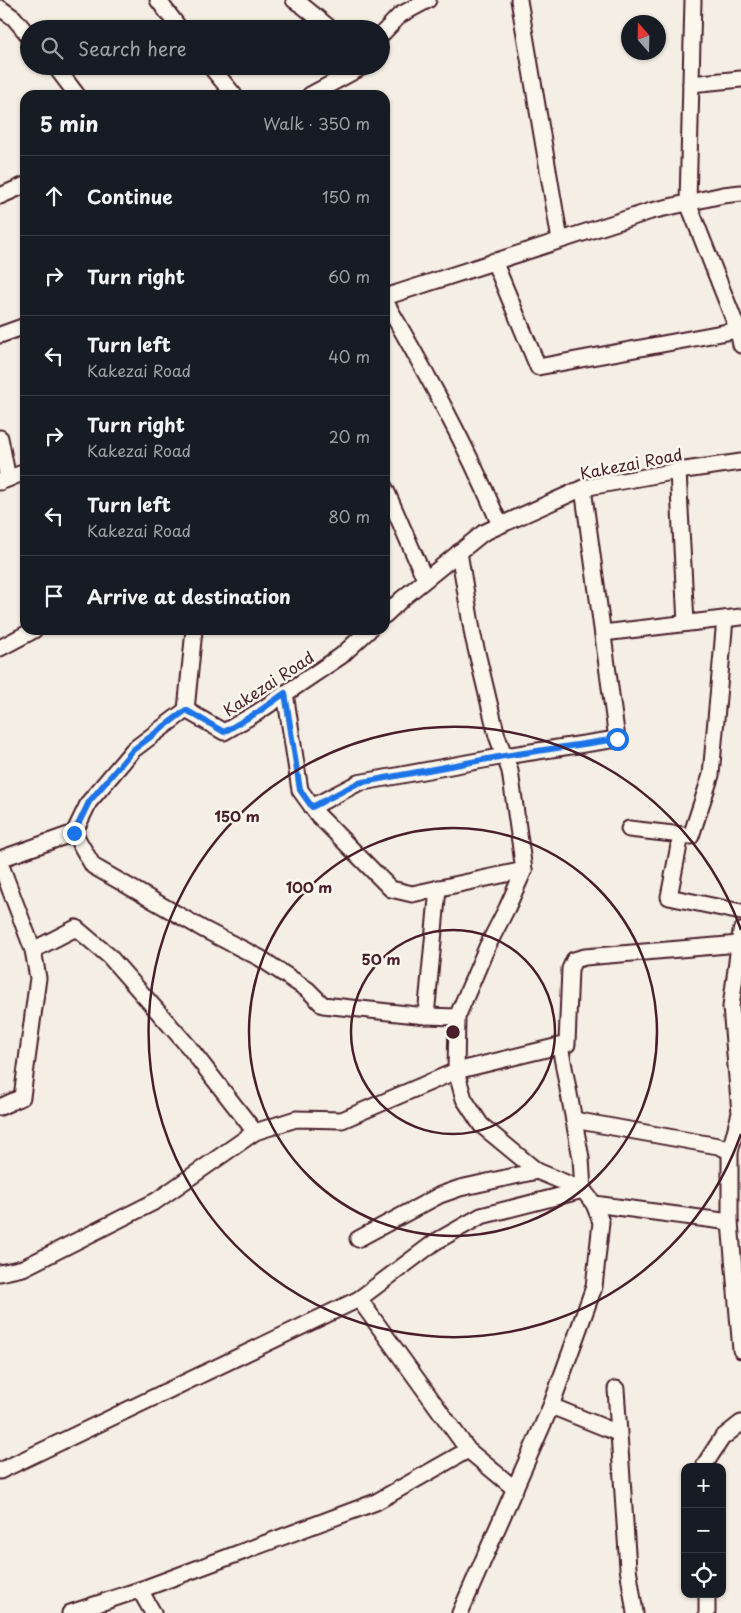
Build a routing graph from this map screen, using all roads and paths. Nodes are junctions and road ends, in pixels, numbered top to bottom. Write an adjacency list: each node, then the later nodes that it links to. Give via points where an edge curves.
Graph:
1 (158, 0): 7 (street)
2 (294, 0): 8 (street)
3 (519, 0): 23 (street)
4 (693, 0): 15 (street)
5 (422, 2): 10 (street, via 400,15)
6 (0, 8): 9 (street)
7 (173, 20)
8 (320, 20)
9 (20, 25)
10 (390, 26)
11 (62, 75): 16 (street)
12 (217, 75): 17 (street)
13 (347, 75): 18 (street)
14 (741, 79): 15 (street)
15 (691, 84): 22 (street)
16 (73, 90)
17 (230, 90)
18 (319, 90)
19 (20, 187): 21 (street)
20 (741, 193): 22 (street)
21 (0, 196)
22 (688, 203): 23 (street, via 651,211); 29 (street)
23 (560, 240): 24 (street)
24 (494, 261): 25 (street); 29 (street, via 538,367)
25 (390, 295)
26 (390, 310): 37 (street, via 424,369)
27 (20, 328): 28 (street)
28 (0, 334)
29 (739, 338)
30 (0, 438): 34 (street)
31 (741, 462): 32 (street, Kakezai Road)
32 (678, 471): 35 (street, Kakezai Road); 43 (street)
33 (20, 474): 34 (street)
34 (4, 481)
35 (583, 488): 37 (street, Kakezai Road); 44 (street)
36 (390, 499): 39 (street)
37 (500, 525): 38 (street, Kakezai Road, via 483,533)
38 (460, 552): 39 (street, Kakezai Road); 51 (street, via 473,636)
39 (426, 579): 40 (street, Kakezai Road)
40 (390, 611)
41 (741, 617): 42 (street)
42 (725, 619): 43 (street); 55 (street, via 711,775 691,836)
43 (686, 623): 44 (street)
44 (603, 633): 51 (street, via 617,739)
45 (25, 635): 48 (street)
46 (194, 635): 50 (street)
47 (364, 635): 49 (street, Kakezai Road, via 341,656)
48 (0, 648)
49 (285, 693): 50 (street, Kakezai Road, via 224,732); 52 (street, via 300,790)
50 (186, 710): 54 (street, via 133,750 89,802)
51 (504, 756): 52 (street, via 358,783); 58 (street, via 510,771)
52 (312, 807): 59 (street, via 391,889 412,894)
53 (629, 829): 55 (street)
54 (74, 833): 56 (street); 63 (street, via 93,866 260,958 308,990 323,1005)
55 (681, 835): 60 (street, via 669,897)
56 (0, 859)
57 (0, 863): 62 (street)
58 (524, 870): 59 (street); 64 (street)
59 (438, 888): 63 (street)
60 (741, 912)
61 (740, 937): 65 (street, via 731,1007); 66 (street, via 574,960 570,969 567,1044)
62 (32, 950): 68 (street, via 38,978 22,1097); 71 (street, via 76,928 109,956 189,1047)
63 (426, 1016): 64 (street)
64 (457, 1017): 67 (street)
65 (737, 1038): 70 (street)
66 (560, 1046): 67 (street); 69 (street)
67 (456, 1072): 71 (street, via 342,1120 296,1119); 73 (street, via 464,1098 481,1125)
68 (0, 1107)
69 (574, 1120): 72 (street, via 718,1146); 74 (street)
70 (739, 1128): 72 (street)
71 (255, 1132): 78 (street, via 156,1200 23,1268)
72 (730, 1152): 76 (street)
73 (537, 1171): 74 (street); 77 (street, via 440,1195)
74 (583, 1190): 75 (street); 79 (street, via 480,1216 435,1242)
75 (594, 1204): 76 (street); 83 (street, via 601,1222 594,1287)
76 (730, 1222): 80 (street)
77 (358, 1239)
78 (0, 1274)
79 (359, 1299): 86 (street); 88 (street)
80 (739, 1310): 81 (street)
81 (741, 1350)
82 (616, 1389): 85 (street)
83 (552, 1406): 85 (street); 89 (street)
84 (741, 1423): 87 (street, via 722,1438)
85 (618, 1432): 95 (street, via 628,1568)
86 (468, 1450): 89 (street); 90 (street, via 376,1502)
87 (706, 1463)
88 (0, 1471)
89 (515, 1489): 94 (street)
90 (140, 1590): 92 (street); 93 (street)
91 (707, 1598): 96 (street)
92 (70, 1613)
93 (153, 1613)
94 (460, 1613)
95 (635, 1613)
96 (707, 1613)

